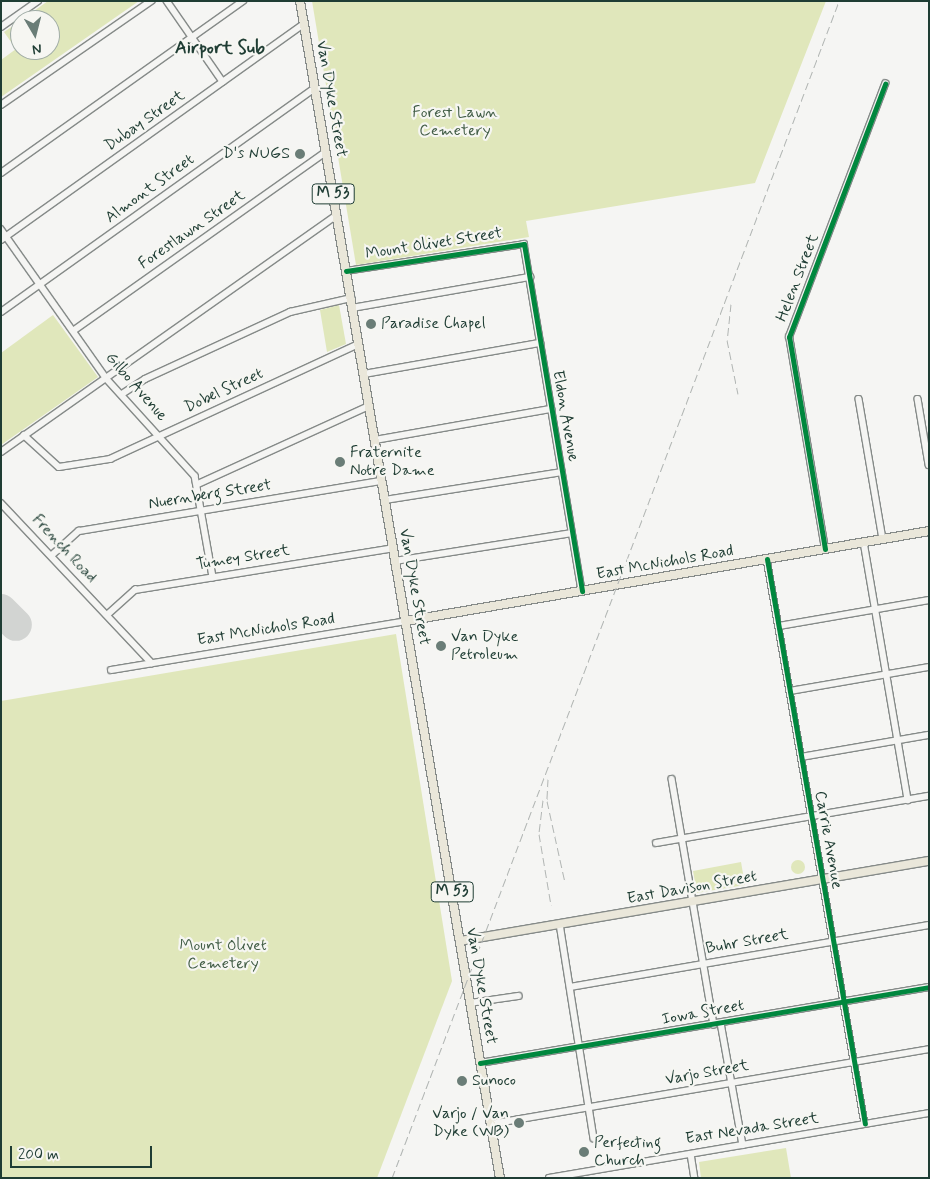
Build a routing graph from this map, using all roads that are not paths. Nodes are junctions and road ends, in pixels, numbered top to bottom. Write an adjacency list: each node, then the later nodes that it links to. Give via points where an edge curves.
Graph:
1 (38, 1): 7 (street)
2 (150, 1): 12 (street)
3 (167, 1): 8 (street)
4 (243, 1): 8 (street)
5 (300, 1): 6 (main road, Van Dyke Street / M 53)
6 (304, 24): 9 (street, Dubay Street); 11 (main road, Van Dyke Street / M 53)
7 (1, 27)
8 (192, 38): 9 (street); 14 (street)
9 (223, 82): 17 (street, Dubay Street)
10 (885, 84): 51 (street, Helen Street, via 789,337)
11 (315, 88): 13 (main road, Van Dyke Street / M 53); 21 (street, Almont Street)
12 (1, 105)
13 (326, 152): 15 (main road, Van Dyke Street / M 53); 25 (street, Forestlawn Street)
14 (1, 173)
15 (337, 214): 19 (main road, Van Dyke Street / M 53); 29 (street)
16 (1, 229): 17 (street, Gilbo Avenue)
17 (4, 238): 21 (street, Gilbo Avenue)
18 (525, 246): 19 (street, Mount Olivet Street); 20 (street, Eldon Avenue)
19 (346, 272): 22 (main road, Van Dyke Street / M 53)
20 (530, 277): 23 (street); 26 (street, Eldon Avenue)
21 (41, 284): 24 (street, Almont Street); 25 (street, Gilbo Avenue)
22 (351, 298): 23 (main road, Van Dyke Street / M 53); 30 (street, via 290,312 145,379)
23 (352, 308): 27 (main road, Van Dyke Street / M 53)
24 (1, 312)
25 (73, 331): 29 (street, Gilbo Avenue)
26 (540, 343): 28 (street); 34 (street, Eldon Avenue)
27 (359, 344): 28 (main road, Van Dyke Street / M 53); 36 (street, Dobel Street)
28 (364, 374): 33 (main road, Van Dyke Street / M 53)
29 (106, 378): 30 (street, Gilbo Avenue); 35 (street)
30 (122, 394): 36 (street, Gilbo Avenue)
31 (859, 399): 48 (street)
32 (918, 399): 39 (street)
33 (369, 406): 37 (main road, Van Dyke Street / M 53); 42 (street)
34 (551, 409): 37 (street); 40 (street, Eldon Avenue)
35 (24, 435): 36 (street, Dobel Street, via 59,467 110,459); 38 (street)
36 (160, 436): 42 (street, Gilbo Avenue, via 192,471)
37 (375, 440): 41 (main road, Van Dyke Street / M 53)
38 (1, 452)
39 (929, 465)
40 (562, 472): 43 (street); 47 (street, Eldon Avenue)
41 (382, 481): 43 (main road, Van Dyke Street / M 53); 45 (street, Nuernberg Street)
42 (198, 484): 45 (street, Gilbo Avenue)
43 (385, 500): 50 (main road, Van Dyke Street / M 53)
44 (1, 503): 52 (street, French Road)
45 (201, 511): 52 (street, Nuernberg Street, via 79,531); 55 (street, Gilbo Avenue)
46 (929, 531): 48 (main road, East McNichols Road)
47 (572, 534): 54 (street); 56 (street, Eldon Avenue)
48 (883, 539): 49 (main road, East McNichols Road)
49 (864, 542): 51 (main road, East McNichols Road); 58 (street)
50 (393, 548): 54 (main road, Van Dyke Street / M 53); 55 (street, Tumey Street)
51 (825, 549): 53 (main road, East McNichols Road)
52 (52, 555): 59 (street, French Road)
53 (767, 559): 56 (main road, East McNichols Road); 61 (street, Carrie Avenue)
54 (395, 561): 60 (main road, Van Dyke Street / M 53)
55 (213, 577): 59 (street, Tumey Street, via 135,590)
56 (582, 591): 60 (main road, East McNichols Road)
57 (929, 600): 58 (street)
58 (876, 609): 61 (street); 65 (street)
59 (107, 615): 62 (street, French Road)
60 (406, 621): 62 (street, East McNichols Road, via 152,663); 81 (main road, Van Dyke Street / M 53)
61 (778, 626): 66 (street, Carrie Avenue)
62 (144, 661): 64 (street, East McNichols Road)
63 (929, 667): 65 (street)
64 (111, 670)
65 (887, 674): 66 (street); 68 (street)
66 (790, 690): 69 (street, Carrie Avenue)
67 (929, 736): 68 (street)
68 (898, 741): 69 (street); 72 (street)
69 (801, 757): 73 (street, Carrie Avenue)
70 (672, 779): 74 (street)
71 (929, 796): 72 (street)
72 (908, 800): 73 (street)
73 (812, 816): 74 (street); 77 (street, Carrie Avenue)
74 (682, 838): 75 (street); 78 (street)
75 (656, 843)
76 (929, 861): 77 (main road, East Davison Street)
77 (822, 880): 78 (main road, East Davison Street); 82 (street, Carrie Avenue)
78 (693, 902): 79 (main road, East Davison Street); 83 (street)
79 (560, 924): 81 (main road, East Davison Street); 84 (street)
80 (929, 925): 82 (street, Buhr Street)
81 (460, 941): 88 (main road, Van Dyke Street / M 53)
82 (833, 942): 83 (street, Buhr Street); 87 (street, Carrie Avenue)
83 (704, 964): 84 (street, Buhr Street); 90 (street)
84 (570, 987): 91 (street)
85 (929, 987): 87 (street, Iowa Street)
86 (518, 996): 88 (street)
87 (844, 1002): 89 (street, Iowa Street); 93 (street, Carrie Avenue)
88 (470, 1003): 94 (main road, Van Dyke Street / M 53)
89 (721, 1022): 90 (street, Iowa Street); 95 (street)
90 (714, 1024): 91 (street, Iowa Street)
91 (580, 1047): 94 (street, Iowa Street); 96 (street)
92 (929, 1049): 93 (street, Varjo Street)
93 (854, 1062): 95 (street, Varjo Street); 99 (street, Carrie Avenue)
94 (480, 1064): 98 (main road, Van Dyke Street / M 53)
95 (732, 1082): 96 (street, Varjo Street); 101 (street)
96 (589, 1107): 98 (street, Varjo Street); 100 (street)
97 (929, 1113): 99 (street, East Nevada Street)
98 (491, 1124): 103 (main road, Van Dyke Street / M 53)
99 (865, 1124): 101 (street, East Nevada Street)
100 (594, 1138)
101 (743, 1145): 102 (street, East Nevada Street)
102 (691, 1154): 104 (street, East Nevada Street); 105 (street)
103 (500, 1178)
104 (549, 1178)
105 (695, 1178)

